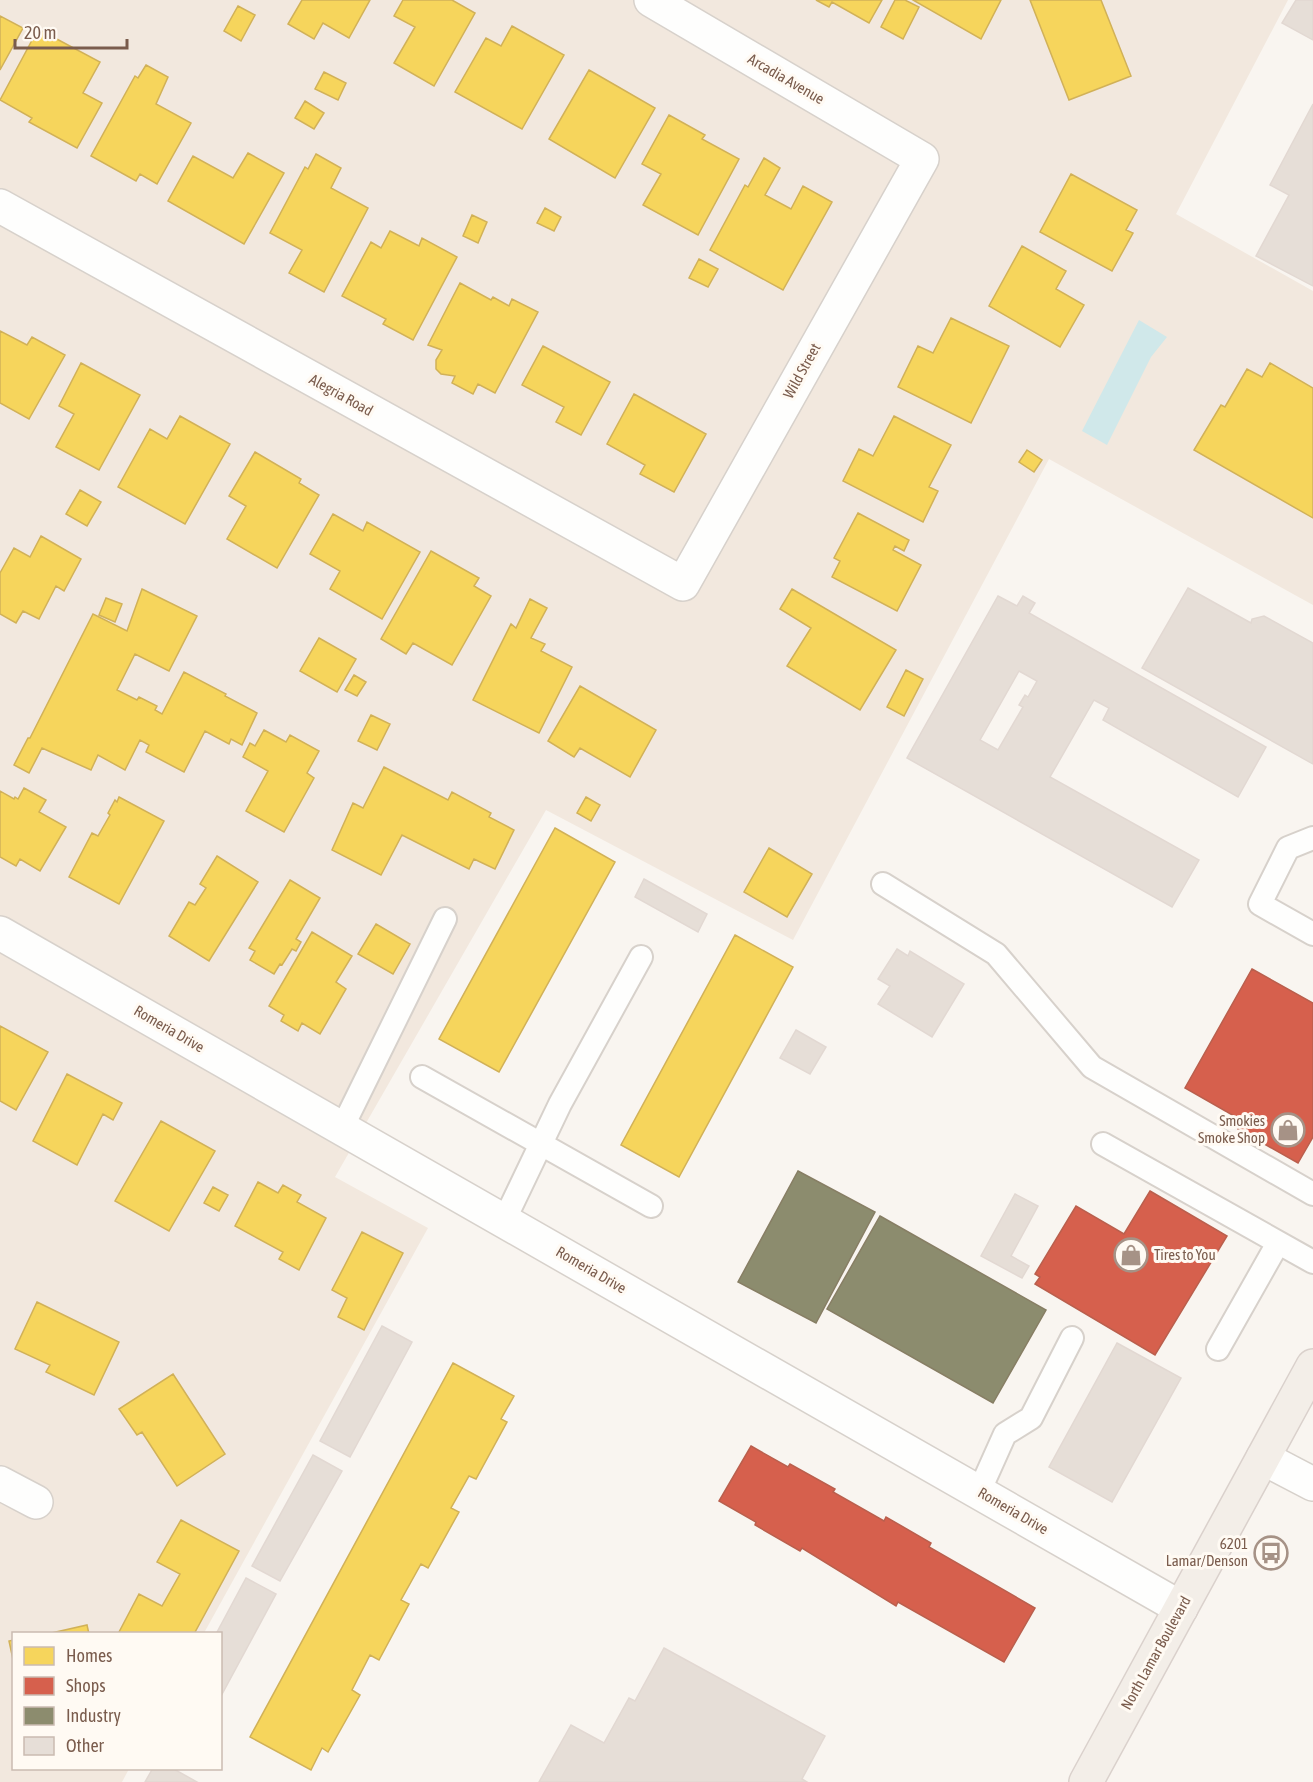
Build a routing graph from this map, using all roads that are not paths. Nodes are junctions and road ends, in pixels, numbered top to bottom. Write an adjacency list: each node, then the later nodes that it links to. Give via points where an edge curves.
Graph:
1 (651, 0): 2 (street, Arcadia Avenue)
2 (922, 159): 4 (street, Wild Street)
3 (0, 206): 4 (street, Alegria Road)
4 (683, 584)
5 (1313, 838): 9 (lane, via 1288,849 1260,904)
6 (883, 884): 15 (lane, via 996,954 1092,1067)
7 (445, 919): 12 (lane)
8 (0, 933): 12 (street, Romeria Drive)
9 (1313, 934)
10 (641, 957): 14 (lane)
11 (422, 1077): 14 (lane)
12 (342, 1128): 17 (street, Romeria Drive)
13 (1103, 1144): 18 (lane)
14 (540, 1145): 16 (lane); 17 (lane)
15 (1313, 1194)
16 (651, 1206)
17 (504, 1221): 26 (street, Romeria Drive)
18 (1278, 1243): 19 (lane); 21 (lane)
19 (1313, 1262)
20 (1072, 1338): 26 (lane, via 1031,1418 1005,1434)
21 (1218, 1349)
22 (1313, 1366): 23 (main road, North Lamar Boulevard)
23 (1263, 1458): 25 (street); 28 (main road, North Lamar Boulevard)
24 (0, 1483): 27 (street)
25 (1313, 1485)
26 (979, 1492): 28 (street, Romeria Drive)
27 (36, 1502)
28 (1181, 1608): 29 (main road, North Lamar Boulevard)
29 (1086, 1782)

